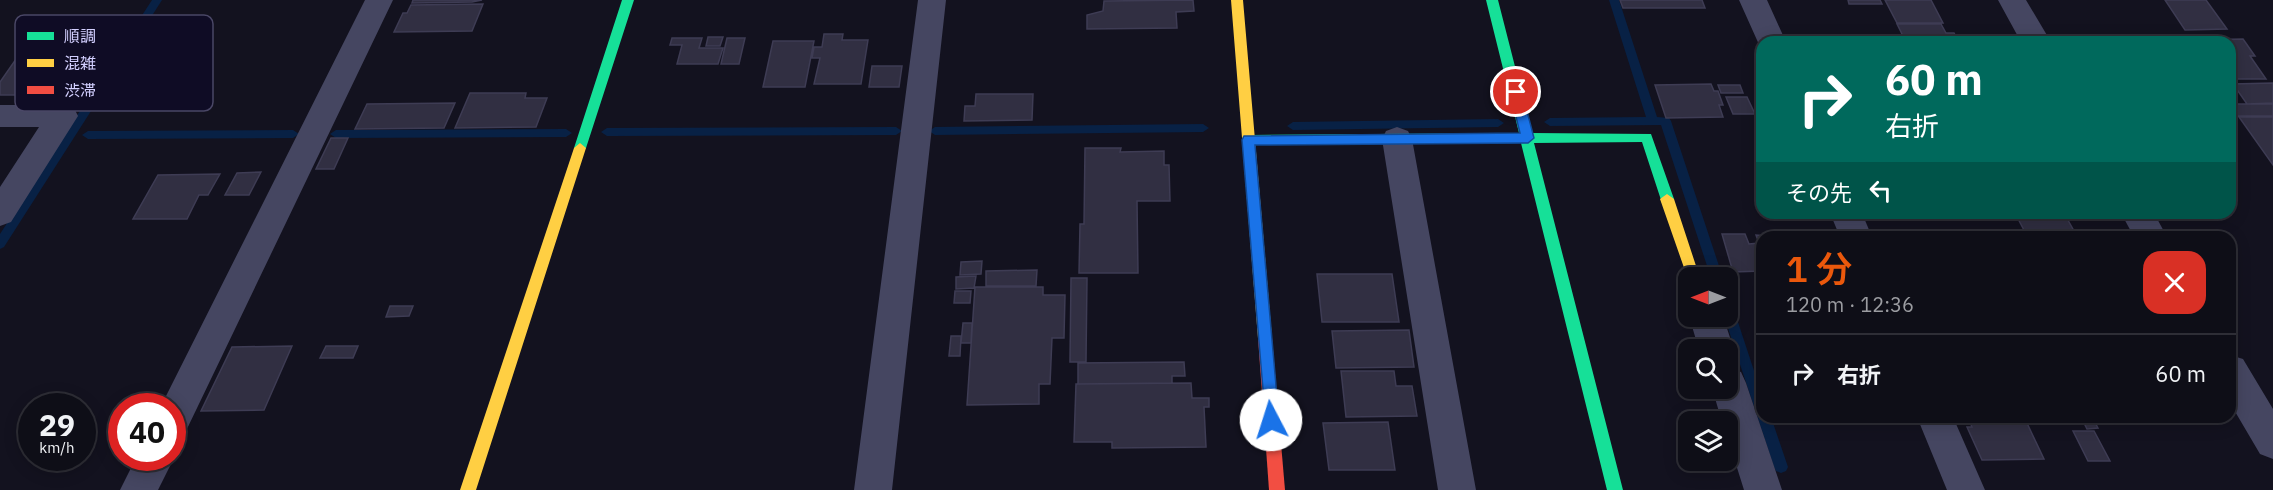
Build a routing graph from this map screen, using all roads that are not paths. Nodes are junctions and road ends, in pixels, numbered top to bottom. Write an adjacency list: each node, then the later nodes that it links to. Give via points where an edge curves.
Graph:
1 (379, 0): 17 (street)
2 (628, 0): 23 (street)
3 (932, 0): 24 (street)
4 (1237, 0): 13 (street)
5 (1492, 0): 11 (street)
6 (1753, 0): 8 (street)
7 (2012, 0): 9 (street)
8 (1768, 36)
9 (2033, 36)
10 (0, 117): 14 (street, via 63,116)
11 (1528, 138): 12 (street); 15 (street, via 1647,136); 27 (street)
12 (1397, 139): 13 (street); 26 (street)
13 (1249, 140): 25 (street)
14 (0, 213)
15 (1689, 267)
16 (2236, 380): 20 (street)
17 (186, 393)
18 (1733, 399): 28 (street)
19 (1938, 423): 29 (street)
20 (2273, 442)
21 (148, 471): 22 (street)
22 (139, 490)
23 (468, 490)
24 (873, 490)
25 (1277, 490)
26 (1456, 490)
27 (1615, 490)
28 (1763, 490)
29 (1966, 490)

